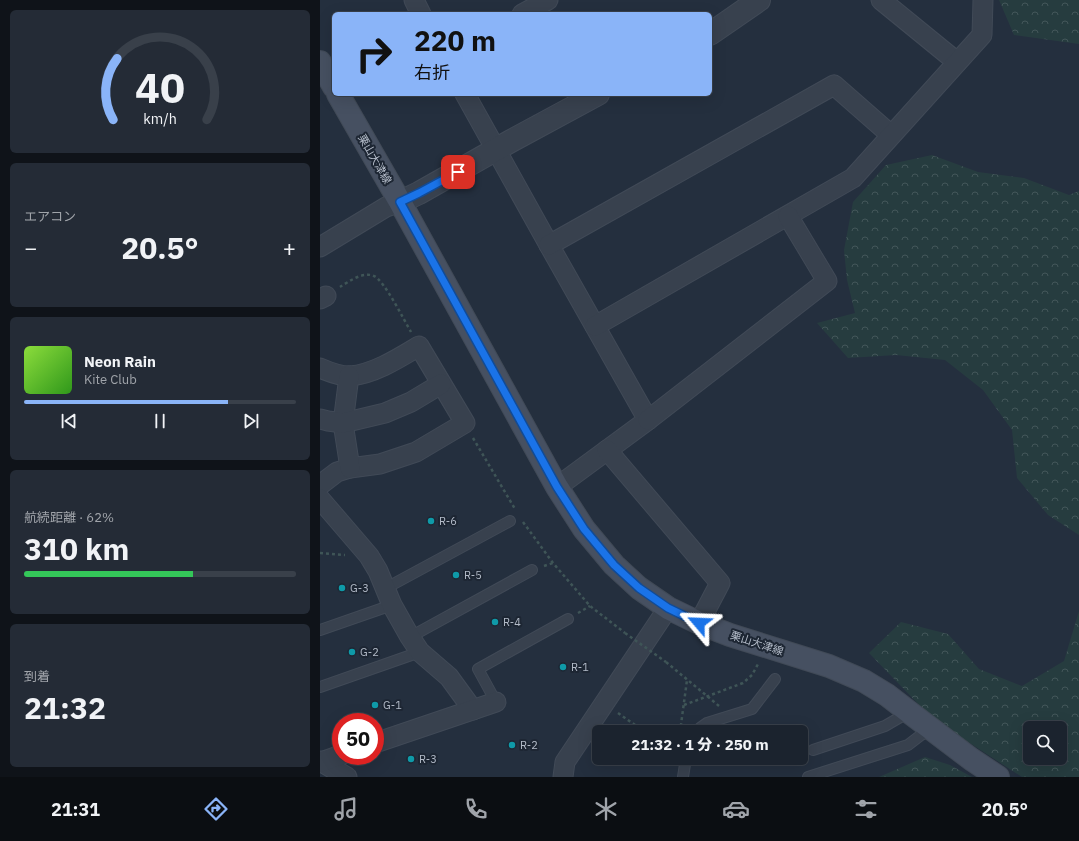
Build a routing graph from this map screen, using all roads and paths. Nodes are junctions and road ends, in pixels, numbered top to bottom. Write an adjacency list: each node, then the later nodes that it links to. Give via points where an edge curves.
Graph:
1 (414, 0): 6 (street)
2 (548, 0): 7 (street)
3 (759, 0): 8 (street)
4 (881, 0): 10 (street)
5 (983, 0): 10 (street, via 982,35)
6 (420, 12)
7 (526, 12)
8 (712, 33)
9 (320, 62): 11 (main road)
10 (957, 62): 15 (street)
11 (332, 83)
12 (339, 96): 17 (main road, 栗山大津線)
13 (466, 96): 16 (street)
14 (594, 96): 16 (street)
15 (891, 135): 18 (street, via 853,178); 19 (street, via 834,85)
16 (497, 150): 17 (street); 19 (street)
17 (400, 202): 20 (street, via 386,207); 34 (main road, 栗山大津線)
18 (788, 216): 22 (street); 28 (street, via 827,281)
19 (549, 245): 22 (street)
20 (320, 247)
21 (323, 297): 23 (path, via 352,279 362,275 373,275 382,282)
22 (595, 326): 28 (street)
23 (419, 346): 25 (street, via 367,373); 26 (street)
24 (320, 368): 25 (street)
25 (349, 376): 29 (street)
26 (441, 384): 29 (street, via 411,402 385,413); 30 (street)
27 (320, 419): 29 (street)
28 (648, 420): 31 (street)
29 (343, 423): 32 (street)
30 (465, 423): 32 (street, via 416,452 380,464); 36 (path)
31 (607, 450): 34 (street); 42 (street, via 720,583)
32 (350, 468): 33 (street, via 337,472)
33 (320, 485)
34 (557, 487): 40 (main road, 栗山大津線, via 584,529 614,565 639,588)
35 (320, 499): 39 (street, via 369,556)
36 (515, 509)
37 (515, 518): 39 (lane); 47 (path, bridge, via 590,606)
38 (532, 570): 44 (lane)
39 (389, 597): 43 (lane); 44 (street)
40 (668, 608): 42 (main road, 栗山大津線); 51 (street)
41 (568, 619): 50 (lane, via 478,668)
42 (699, 623): 54 (main road, 栗山大津線, via 828,666 864,681)
43 (320, 630)
44 (415, 644): 48 (lane); 53 (street, via 449,677)
45 (758, 664): 49 (path, via 752,675 743,683)
46 (775, 679): 55 (lane, via 752,709)
47 (688, 680): 49 (path); 52 (path)
48 (320, 687)
49 (707, 696): 52 (path); 55 (path)
50 (496, 702): 53 (street)
51 (605, 703): 56 (path); 66 (street, via 565,762)
52 (684, 705): 57 (path)
53 (473, 710): 60 (street)
54 (909, 712): 59 (main road, 栗山大津線); 61 (lane, via 885,726)
55 (730, 715): 58 (lane)
56 (635, 725)
57 (681, 725)
58 (704, 725)
59 (931, 729): 68 (lane, via 908,745); 69 (main road, 栗山大津線)
60 (384, 741)
61 (813, 750)
62 (332, 758): 63 (street)
63 (321, 762): 65 (street)
64 (685, 765): 67 (lane)
65 (346, 777)
66 (563, 777)
67 (683, 777)
68 (809, 777)
69 (998, 777)

